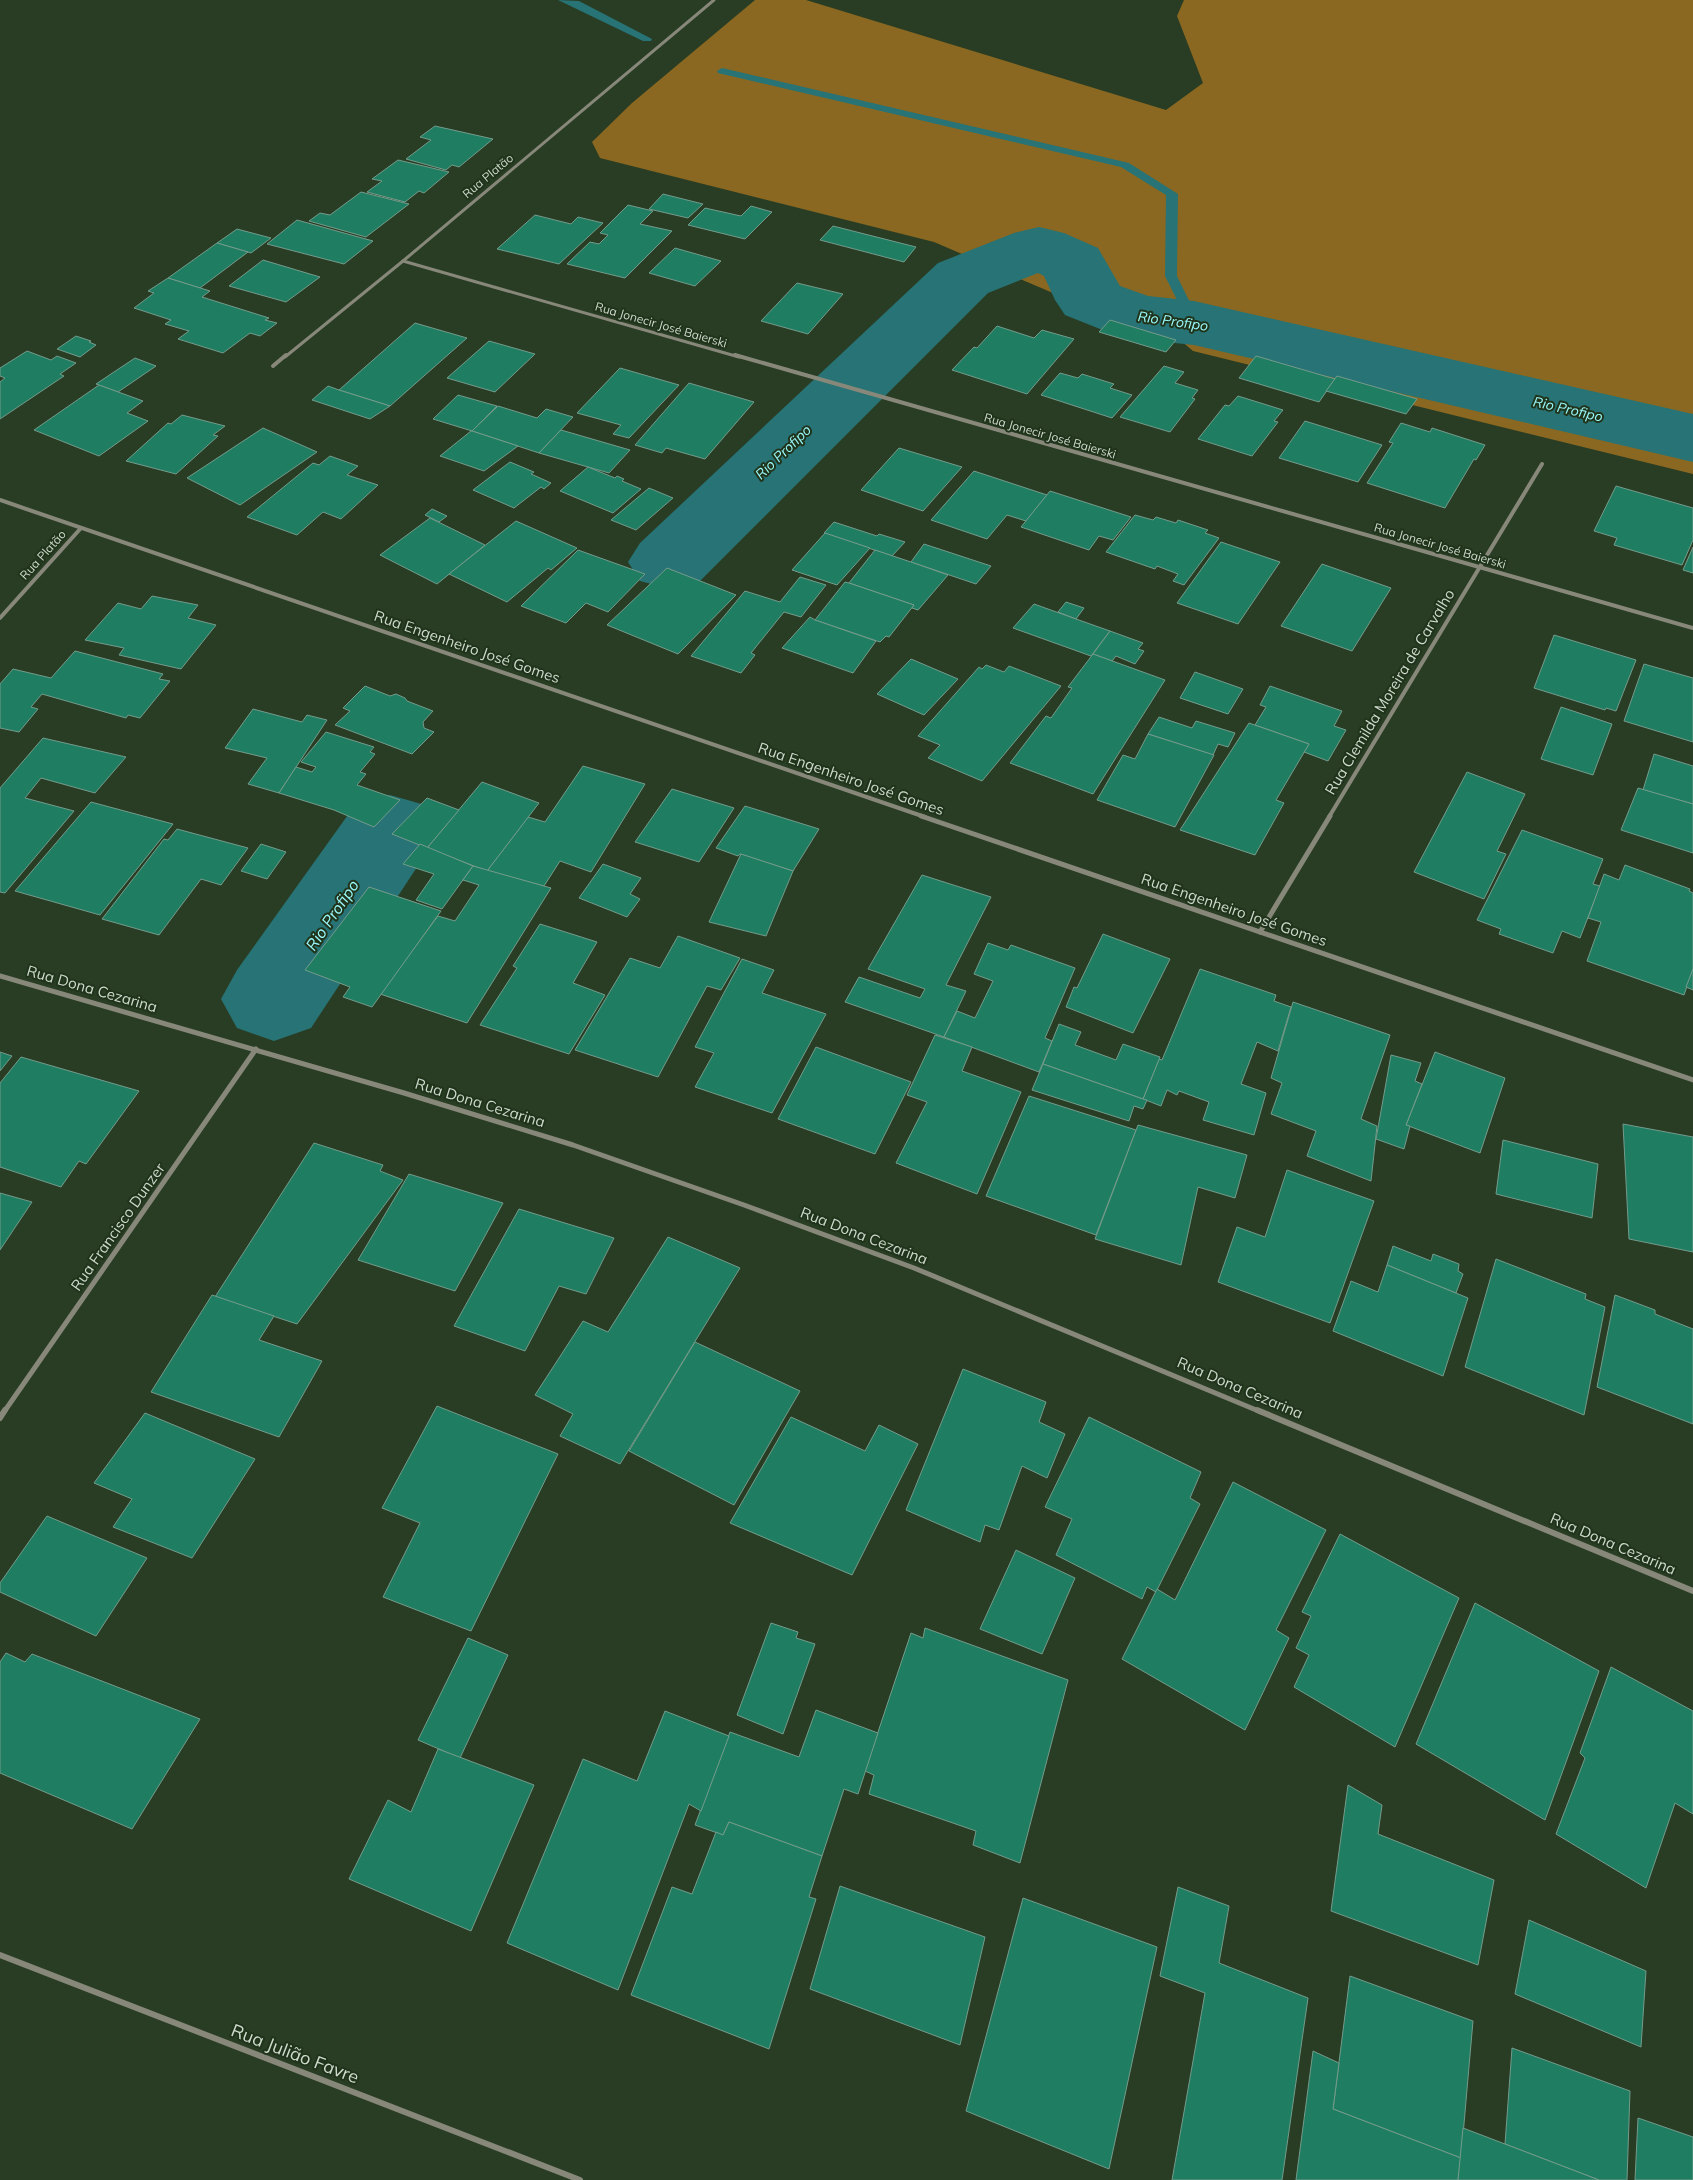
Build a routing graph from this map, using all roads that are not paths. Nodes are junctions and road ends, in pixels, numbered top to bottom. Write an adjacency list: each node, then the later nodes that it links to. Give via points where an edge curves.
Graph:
1 (714, 0): 2 (street, Rua Platão)
2 (403, 261): 3 (street, Rua Platão); 7 (street, Rua Jonecir José Baierski)
3 (273, 366)
4 (1542, 464): 7 (street, Rua Clemilda Moreira de Carvalho)
5 (0, 500): 6 (street, Rua Engenheiro José Gomes)
6 (81, 528): 8 (street, Rua Platão); 10 (street, Rua Engenheiro José Gomes)
7 (1479, 568): 9 (street, Rua Jonecir José Baierski); 10 (street, Rua Clemilda Moreira de Carvalho)
8 (0, 618)
9 (1693, 628)
10 (1260, 932): 13 (street, Rua Engenheiro José Gomes)
11 (0, 976): 12 (street, Rua Dona Cezarina)
12 (256, 1049): 14 (street, Rua Francisco Dunzer); 15 (street, Rua Dona Cezarina, via 573,1145 744,1204 914,1268)
13 (1693, 1080)
14 (0, 1418)
15 (1693, 1591)
16 (0, 1955): 17 (street, Rua Julião Favre)
17 (580, 2180)

